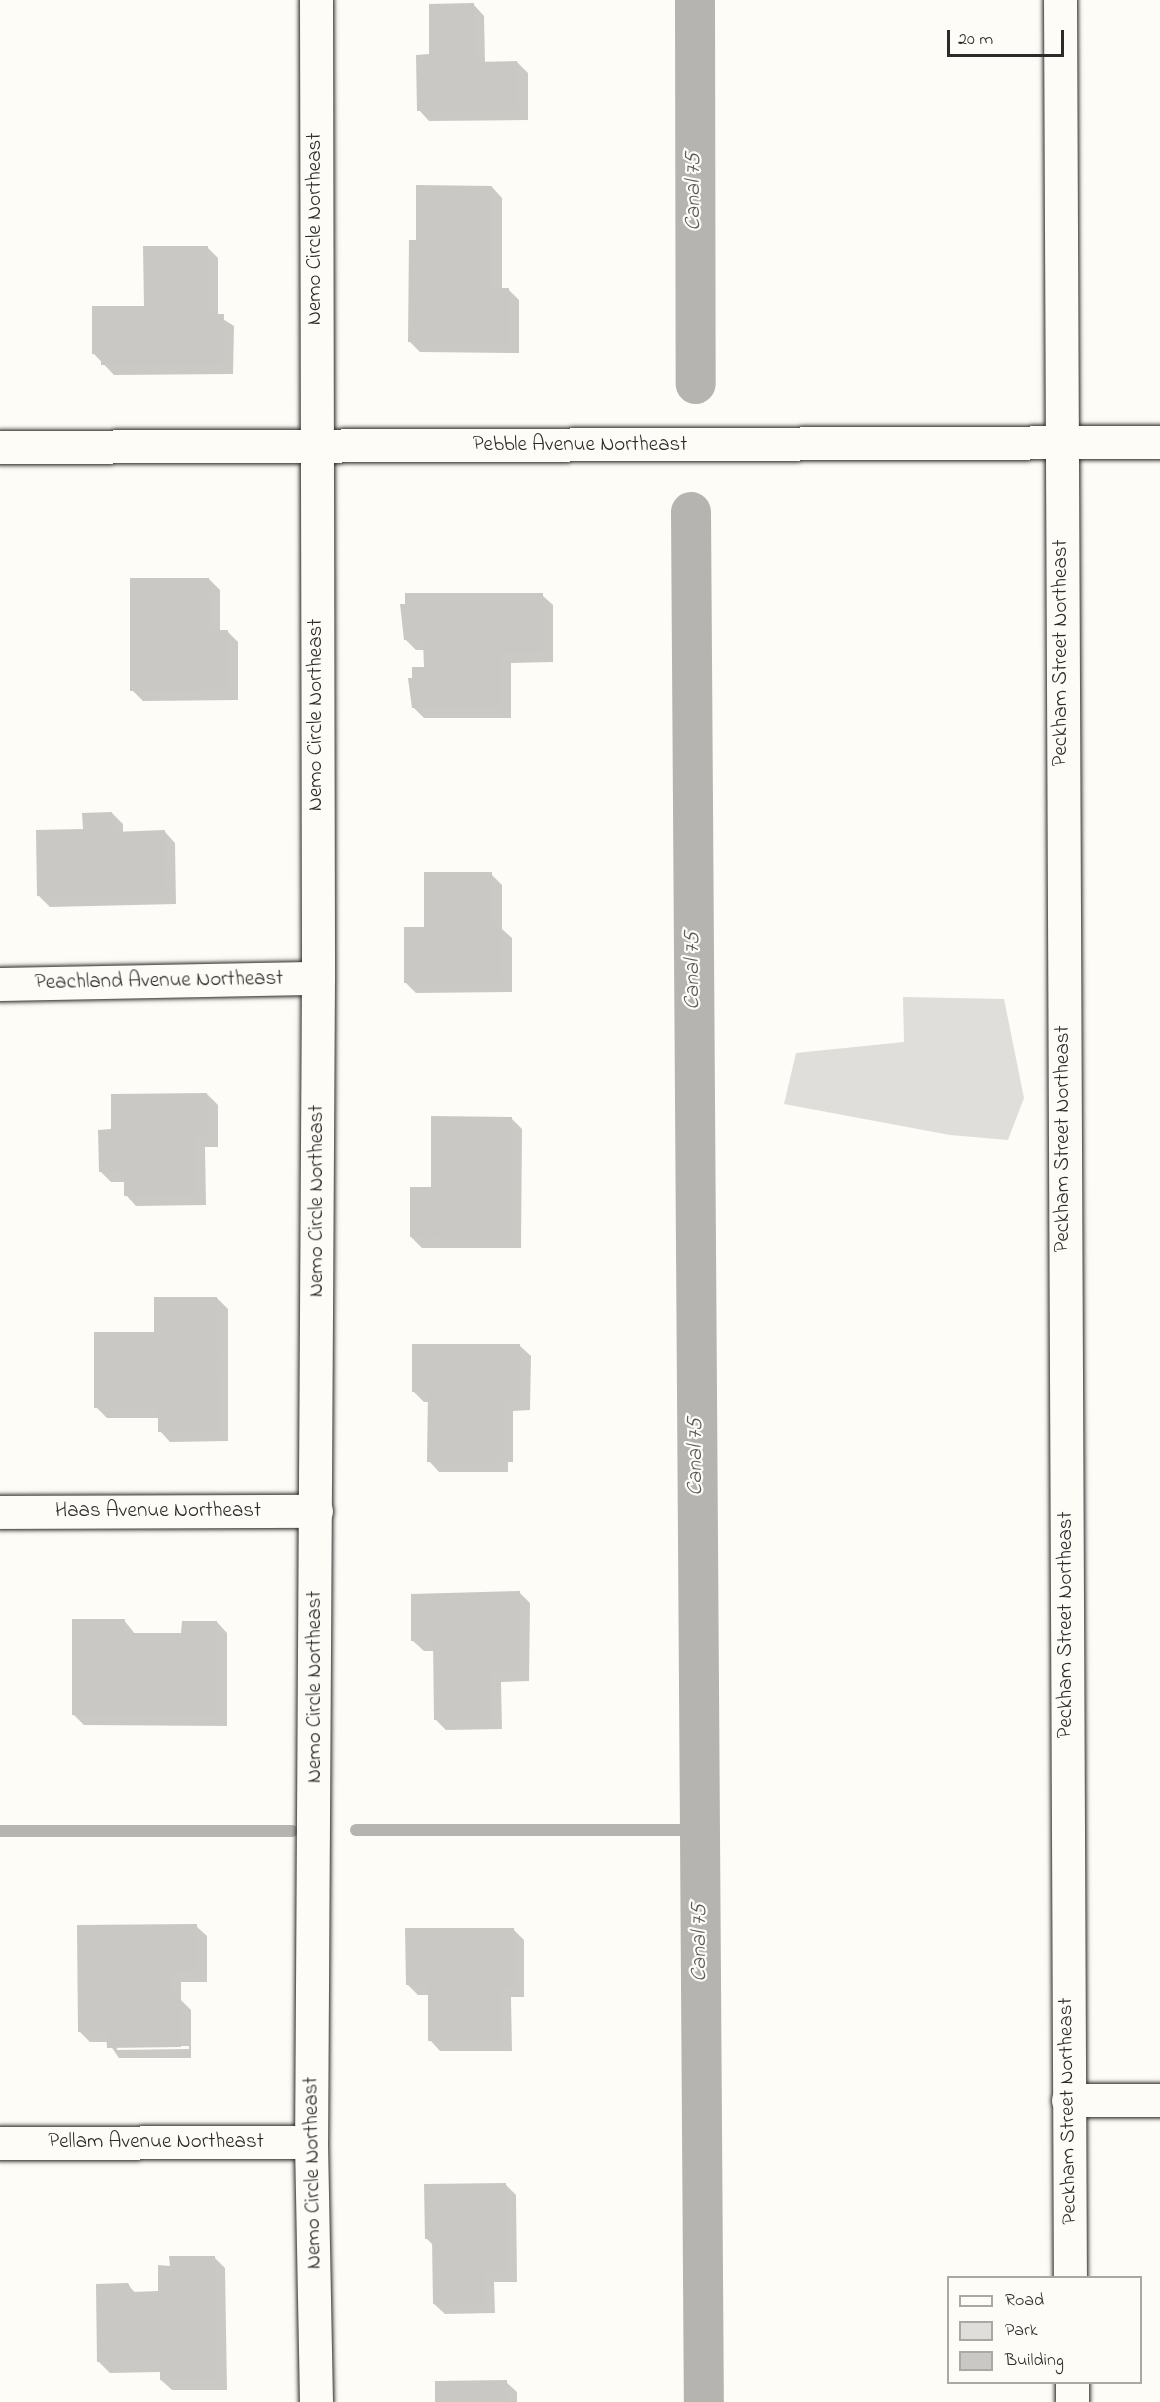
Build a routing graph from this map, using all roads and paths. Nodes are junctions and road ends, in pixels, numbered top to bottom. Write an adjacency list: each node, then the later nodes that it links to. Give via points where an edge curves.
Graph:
1 (316, 0): 5 (street, Nemo Circle Northeast)
2 (1060, 0): 3 (street, Peckham Street Northeast)
3 (1060, 442): 4 (street, Pebble Avenue Northeast); 5 (street, Pebble Avenue Northeast); 11 (street, Peckham Street Northeast)
4 (1160, 442)
5 (314, 446): 6 (street, Pebble Avenue Northeast); 7 (street, Nemo Circle Northeast)
6 (0, 447)
7 (318, 978): 8 (street, Peachland Avenue Northeast); 9 (street, Nemo Circle Northeast)
8 (0, 984)
9 (316, 1511): 10 (street, Haas Avenue Northeast); 13 (street, Nemo Circle Northeast)
10 (0, 1512)
11 (1068, 2100): 12 (street); 15 (street, Peckham Street Northeast)
12 (1160, 2100)
13 (311, 2142): 14 (street, Pellam Avenue Northeast); 17 (street, Nemo Circle Northeast)
14 (0, 2143)
15 (1070, 2276)
16 (1072, 2384): 18 (street)
17 (316, 2402)
18 (1072, 2402)

